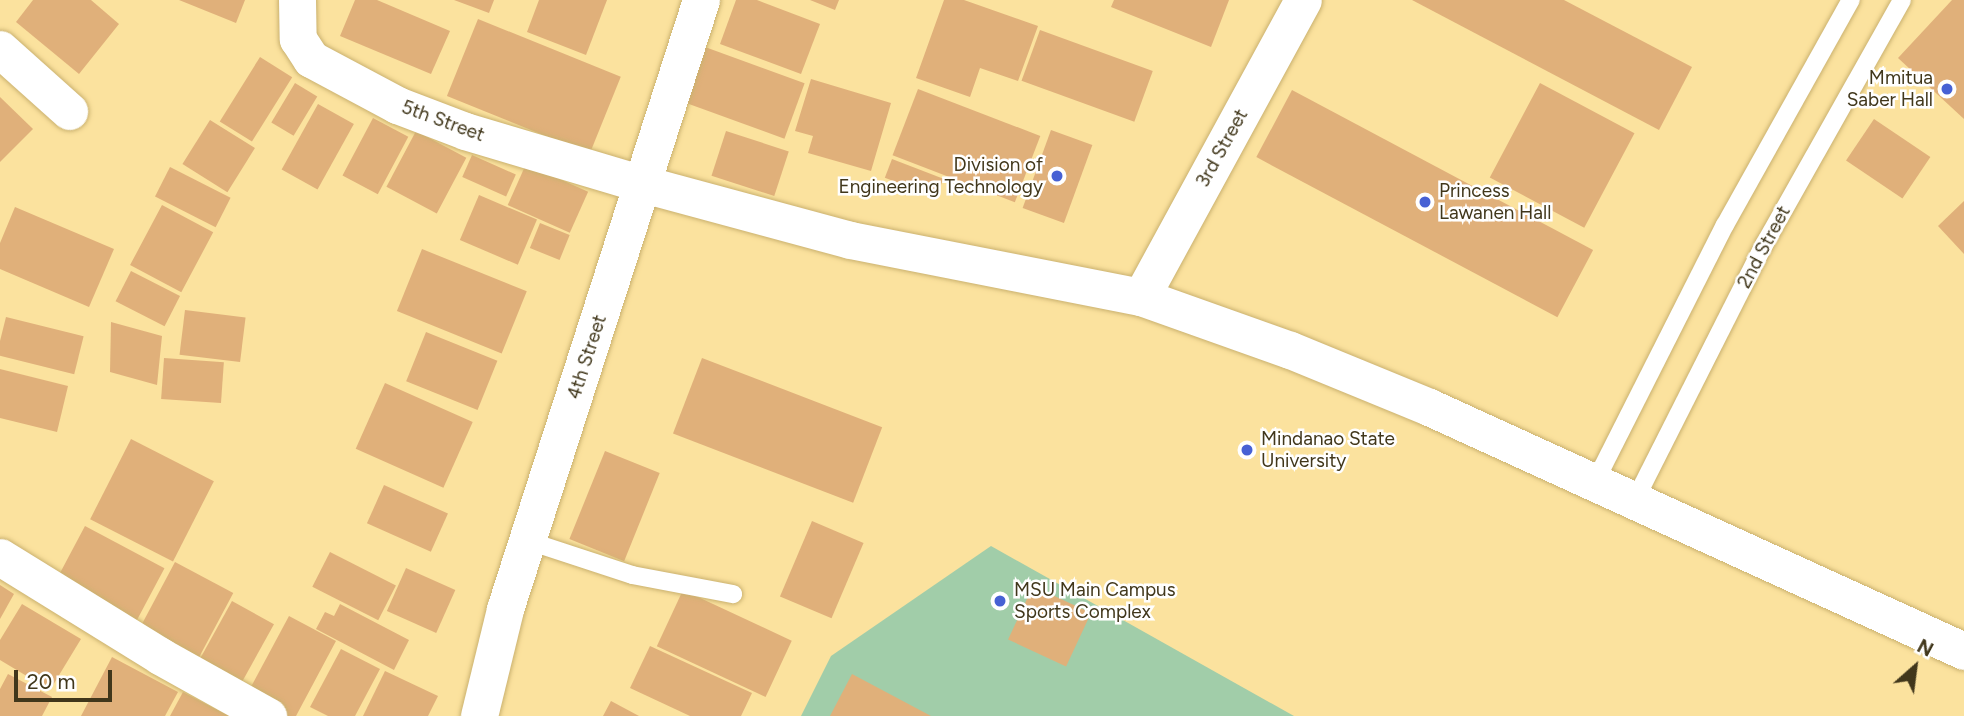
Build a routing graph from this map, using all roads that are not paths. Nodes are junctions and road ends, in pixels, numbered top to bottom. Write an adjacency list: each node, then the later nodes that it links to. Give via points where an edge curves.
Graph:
1 (297, 0): 8 (street, 5th Street, via 298,39 311,59 331,74 465,131)
2 (701, 0): 8 (street, 4th Street)
3 (1303, 0): 9 (street, 3rd Street)
4 (1851, 0): 10 (lane, via 1725,225)
5 (1902, 0): 11 (lane, 2nd Street, via 1764,245)
6 (0, 49): 7 (street)
7 (69, 111)
8 (643, 184): 9 (street, 5th Street, via 850,240); 17 (street, 4th Street, via 505,609)
9 (1141, 297): 10 (street, 5th Street, via 1290,350)
10 (1595, 482): 11 (street, 5th Street)
11 (1635, 500): 15 (street, 5th Street)
12 (544, 546): 14 (lane, via 632,575)
13 (0, 557): 16 (street, via 160,656)
14 (733, 594)
15 (1964, 651)
16 (268, 716)
17 (479, 716)

